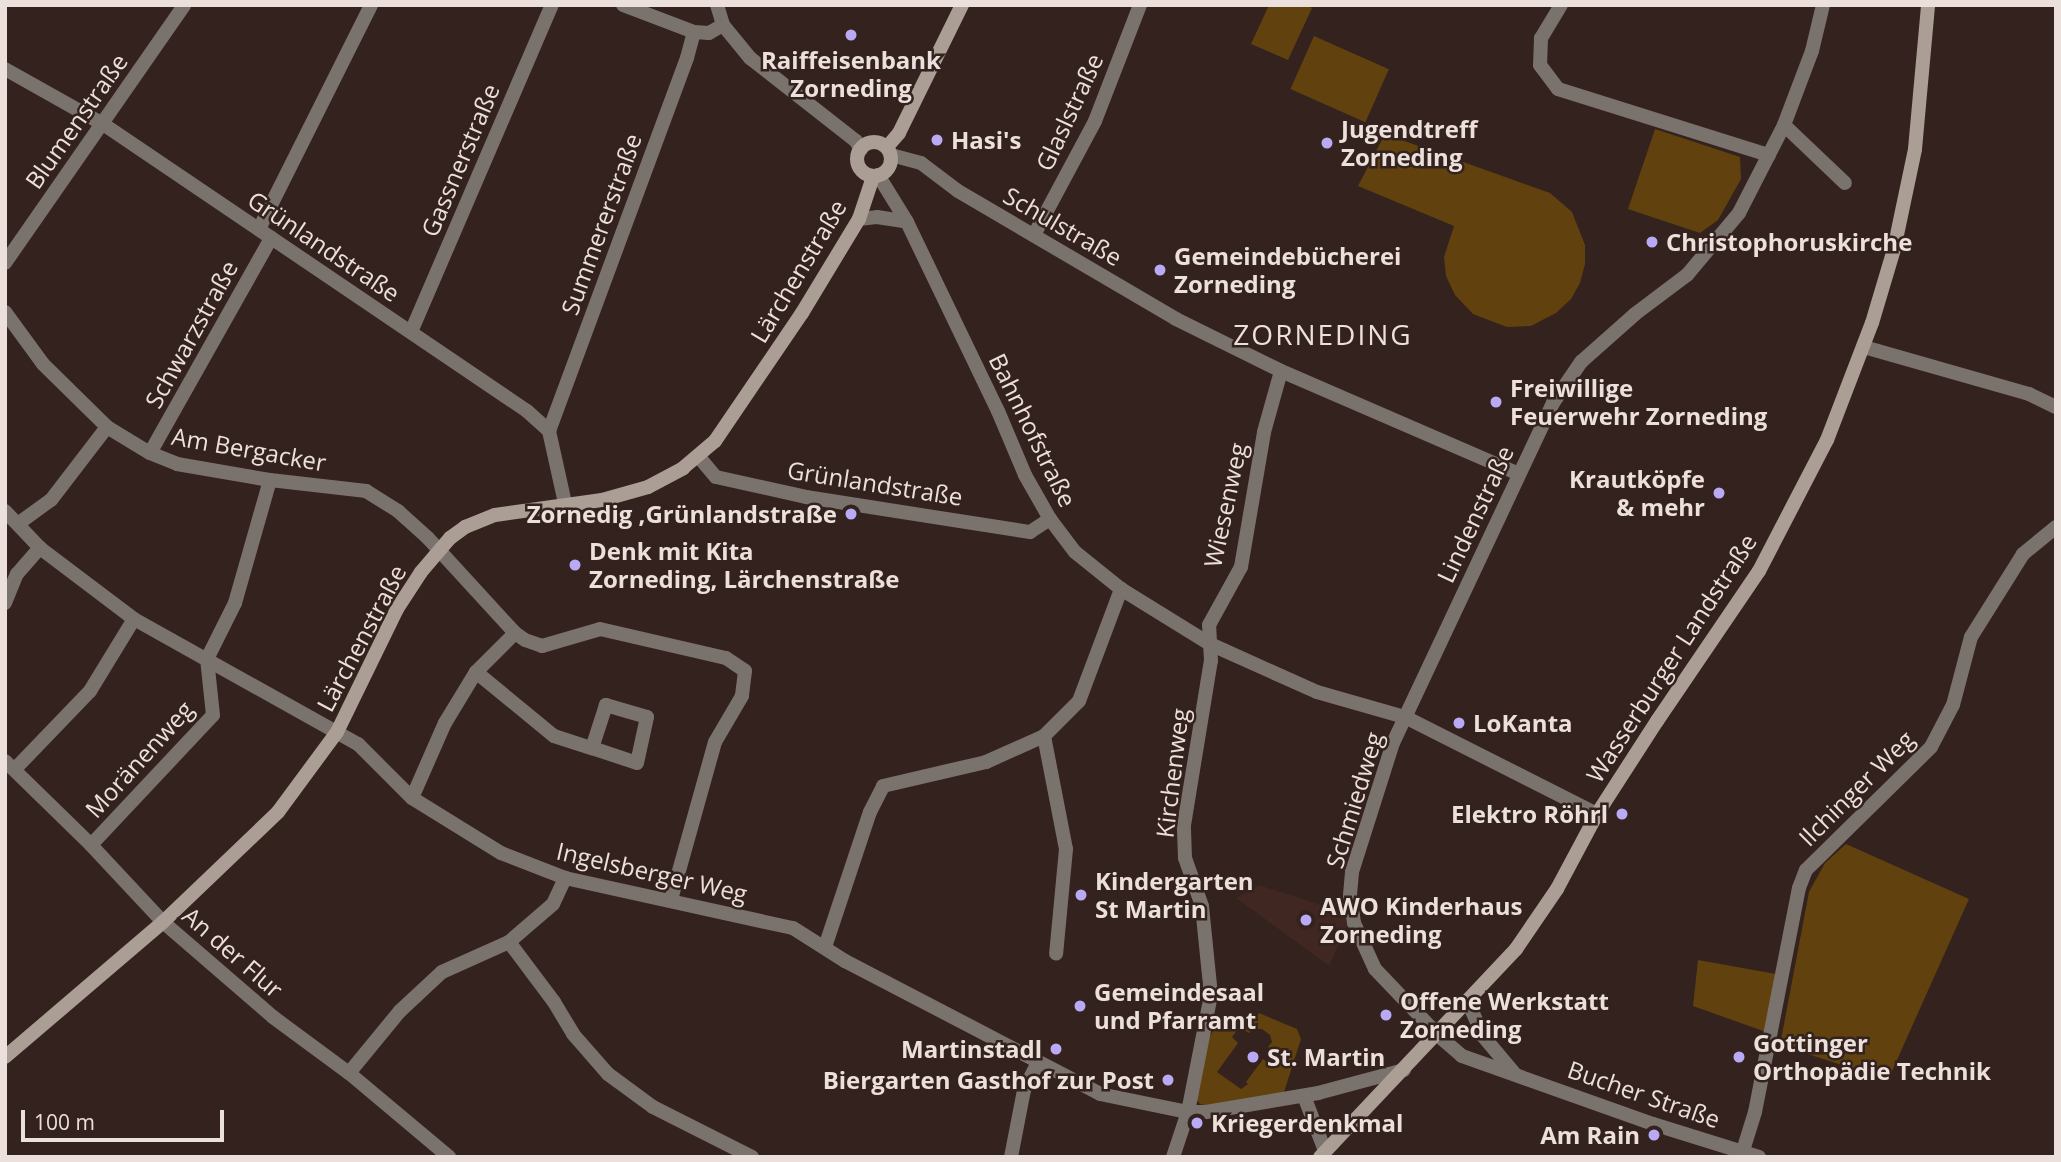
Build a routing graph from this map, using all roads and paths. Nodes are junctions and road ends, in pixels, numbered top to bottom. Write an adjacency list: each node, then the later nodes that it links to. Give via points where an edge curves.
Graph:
1 (184, 5): 14 (street, Blumenstraße)
2 (371, 5): 23 (street, Schwarzstraße)
3 (552, 5): 27 (street, Gassnerstraße)
4 (623, 5): 12 (street)
5 (717, 5): 11 (street)
6 (962, 5): 17 (street)
7 (1140, 5): 24 (street, Glaslstraße, via 1095,121)
8 (1562, 5): 18 (street, via 1541,38 1540,65 1558,89)
9 (1823, 5): 15 (street, Lindenstraße, via 1812,51)
10 (1928, 5): 28 (street, Wasserburger Landstraße, via 1914,149 1894,249)
11 (723, 25): 12 (street, via 709,33); 16 (street, via 750,58 856,141)
12 (694, 32): 32 (street, Summererstraße)
13 (5, 69): 14 (street, Grünlandstraße)
14 (103, 124): 23 (street, Grünlandstraße); 25 (street, Blumenstraße)
15 (1784, 125): 18 (street, Lindenstraße); 20 (street)
16 (861, 150): 17 (street, via 875,142); 19 (street, via 858,165)
17 (889, 151): 19 (street, via 889,166); 24 (street, Schulstraße, via 921,163 958,191)
18 (1769, 155): 35 (street, Lindenstraße, via 1739,213 1687,275 1581,362 1553,403)
19 (876, 176): 21 (street, Lärchenstraße); 22 (street, Bahnhofstraße)
20 (1845, 183)
21 (859, 219): 22 (street); 34 (street, Lärchenstraße, via 731,421)
22 (907, 222): 39 (street, Bahnhofstraße)
23 (265, 234): 27 (street, Grünlandstraße); 33 (street, Schwarzstraße)
24 (1034, 234): 29 (street, Schulstraße, via 1176,319)
25 (5, 263)
26 (5, 312): 31 (street, Am Bergacker, via 43,364)
27 (411, 332): 32 (street, Grünlandstraße)
28 (1864, 347): 30 (street, via 2029,394); 57 (street, Wasserburger Landstraße, via 1827,440 1759,571)
29 (1281, 371): 35 (street, Schulstraße); 48 (street, Wiesenweg, via 1264,432 1241,567 1209,625)
30 (2056, 407)
31 (107, 427): 33 (street, Am Bergacker); 40 (street, via 51,500)
32 (549, 430): 37 (street)
33 (150, 453): 36 (street, Am Bergacker, via 177,464)
34 (699, 457): 37 (street, Lärchenstraße, via 663,480 628,494); 39 (street, Grünlandstraße, via 716,477 806,497 1030,532)
35 (1519, 474): 51 (street, Lindenstraße)
36 (270, 480): 43 (street, Am Bergacker, via 366,491 398,511); 49 (street, via 235,603)
37 (565, 503): 43 (street, Lärchenstraße, via 480,520)
38 (5, 511): 40 (street, Ingelsberger Weg)
39 (1050, 519): 44 (street, Bahnhofstraße, via 1075,552)
40 (19, 523): 42 (street, Ingelsberger Weg)
41 (2056, 527): 75 (street, Ilchinger Weg, via 2024,554 1971,637 1953,705 1931,747 1807,870 1799,888 1769,1049)
42 (40, 548): 45 (street, via 17,574); 46 (street, Ingelsberger Weg)
43 (439, 550): 47 (street, Am Bergacker); 52 (street, Lärchenstraße, via 397,610)
44 (1121, 589): 48 (street, Bahnhofstraße); 53 (street, via 1079,701)
45 (5, 603)
46 (134, 619): 49 (street, Ingelsberger Weg); 55 (street, via 90,691)
47 (514, 633): 50 (street); 60 (street, via 542,646 600,629 726,658 745,671 742,695 715,742)
48 (1210, 645): 51 (street, Bahnhofstraße, via 1317,692); 73 (street, Kirchenweg, via 1184,825 1185,858 1202,906 1211,995)
49 (207, 659): 52 (street, Ingelsberger Weg); 58 (street, Moränenweg, via 213,715)
50 (476, 672): 54 (street, via 554,736); 56 (street, via 445,723)
51 (1405, 717): 57 (street, Bahnhofstraße); 66 (street, Schmiedweg, via 1352,872 1350,910 1375,969)
52 (337, 732): 56 (street, Ingelsberger Weg, via 358,744); 61 (street, Lärchenstraße, via 278,812)
53 (1044, 736): 63 (street, via 986,762 883,786); 64 (street, via 1066,849)
54 (592, 748): 54 (street, via 637,763 647,717 606,705)
55 (10, 765): 58 (street, An der Flur)
56 (412, 799): 59 (street, Ingelsberger Weg, via 501,853)
57 (1597, 814): 65 (street, Wasserburger Landstraße, via 1535,923)
58 (91, 845): 61 (street, An der Flur)
59 (565, 878): 60 (street, Ingelsberger Weg); 62 (street, via 553,904)
60 (671, 900): 63 (street, Ingelsberger Weg, via 793,928)
61 (163, 922): 67 (street, Lärchenstraße); 70 (street, An der Flur, via 273,1017)
62 (509, 943): 70 (street, via 442,972 400,1011); 77 (street, via 573,1034 608,1074 674,1119)
63 (825, 947): 68 (street, Ingelsberger Weg)
64 (1056, 954)
65 (1468, 1002): 66 (street, Wasserburger Landstraße); 71 (street, Bucher Straße, via 1483,1036)
66 (1437, 1034): 69 (street, Wasserburger Landstraße); 71 (street, Bucher Straße, via 1462,1056)
67 (5, 1057)
68 (1038, 1063): 73 (street, Ingelsberger Weg, via 1100,1094); 78 (street, via 1024,1090)
69 (1404, 1070): 72 (street, Ingelsberger Weg); 74 (street, Wasserburger Landstraße)
70 (349, 1073): 76 (street, An der Flur)
71 (1515, 1074): 75 (street, Bucher Straße)
72 (1304, 1096): 73 (street, Ingelsberger Weg); 74 (street)
73 (1188, 1112): 79 (street, Kirchenweg)
74 (1322, 1154)
75 (1742, 1154): 80 (street, Bucher Straße)
76 (449, 1157)
77 (752, 1157)
78 (1011, 1157)
79 (1173, 1157)
80 (1759, 1157)

